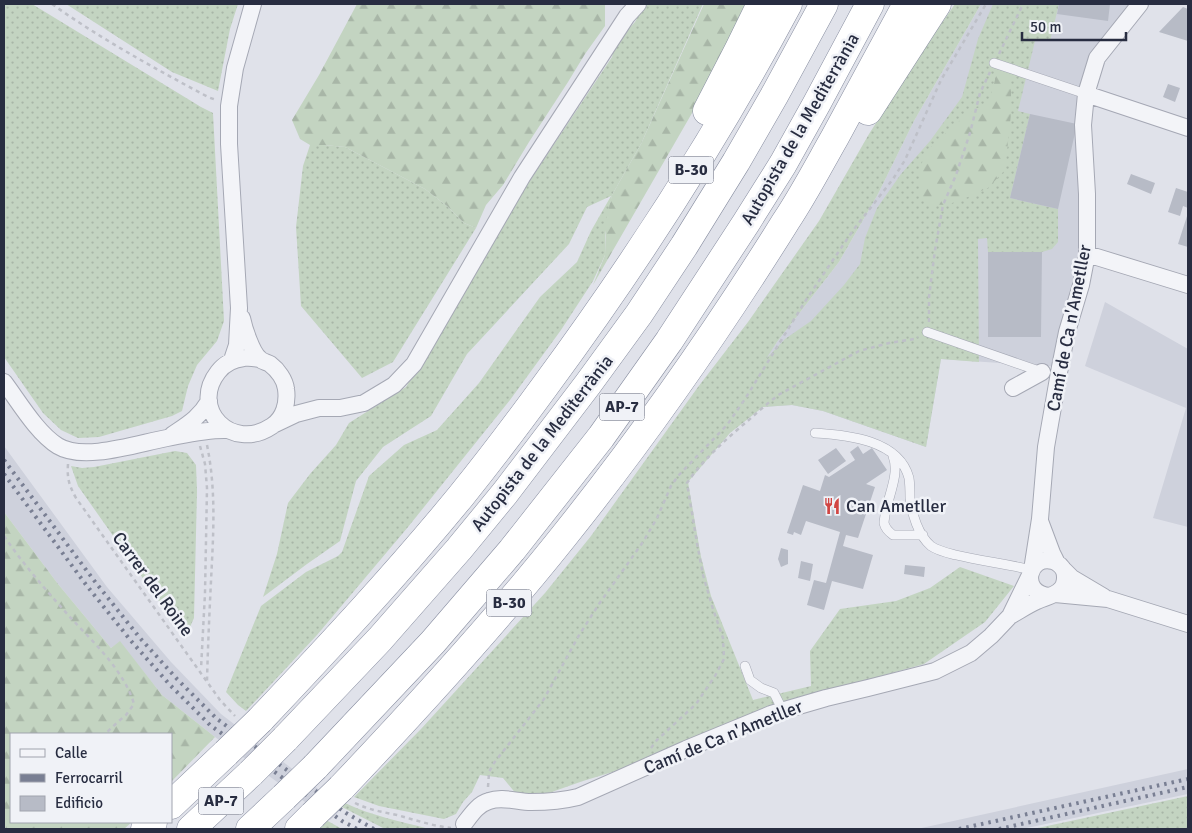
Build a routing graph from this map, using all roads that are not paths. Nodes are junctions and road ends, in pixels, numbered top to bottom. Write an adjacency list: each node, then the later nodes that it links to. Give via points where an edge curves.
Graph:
1 (253, 4): 16 (street, via 235,68 229,106)
2 (638, 4): 10 (street)
3 (761, 4): 18 (highway, via 710,107)
4 (788, 4): 18 (highway, B-30, via 718,128)
5 (824, 4): 47 (highway, Autopista de la Mediterrània / AP-7, bridge, via 736,162 684,246 639,314 505,493 380,639 285,739)
6 (870, 4): 48 (highway, Autopista de la Mediterrània / AP-7, bridge, via 783,164 746,224 601,436 512,550 439,634 315,767)
7 (907, 4): 17 (highway, B-30, via 787,220)
8 (937, 4): 17 (highway, via 804,209)
9 (1140, 4): 12 (street, Camí de Ca n'Ametller, via 1097,58)
10 (627, 10): 28 (street, via 522,177 414,364 394,386 364,403)
11 (994, 63): 12 (lane)
12 (1086, 94): 13 (street); 14 (street, Camí de Ca n'Ametller, via 1083,125)
13 (1188, 128)
14 (1087, 254): 15 (street); 23 (street, Camí de Ca n'Ametller)
15 (1188, 285)
16 (239, 308): 20 (street); 21 (street)
17 (722, 319): 45 (highway, B-30, bridge, via 653,420 553,551 348,795)
18 (585, 331): 44 (highway, B-30, bridge, via 450,509 380,590 248,718 226,753)
19 (927, 332): 22 (lane)
20 (259, 359): 21 (street, via 245,357); 25 (street, via 271,365)
21 (232, 360): 27 (street, via 213,377)
22 (1042, 372): 23 (lane); 26 (street)
23 (1058, 378): 34 (street, Camí de Ca n'Ametller, via 1046,447)
24 (4, 382): 32 (street, via 42,433 68,456)
25 (286, 387): 28 (street, via 301,400); 29 (street, via 283,414)
26 (1013, 388)
27 (209, 401): 30 (street, via 212,413); 32 (street, via 196,418)
28 (319, 408): 29 (street)
29 (275, 424): 30 (street, via 252,435)
30 (228, 430): 32 (street)
31 (815, 433): 33 (lane, via 867,440)
32 (168, 438)
33 (893, 453): 35 (lane, via 904,466 909,479 914,520); 35 (lane, via 896,472 884,523 893,536)
34 (1040, 519): 36 (street, Camí de Ca n'Ametller); 37 (street, Camí de Ca n'Ametller)
35 (922, 536): 37 (lane, via 946,553)
36 (1060, 567): 37 (street, via 1046,560); 38 (street, via 1065,581 1060,591); 39 (street)
37 (1031, 572): 38 (street, via 1034,590); 40 (street, Camí de Ca n'Ametller)
38 (1052, 595): 39 (street); 40 (street, Camí de Ca n'Ametller)
39 (1108, 599): 41 (street)
40 (1010, 616): 43 (street, Camí de Ca n'Ametller, via 971,654 935,671)
41 (1188, 624)
42 (745, 666): 43 (lane, via 750,680 774,693)
43 (783, 710): 46 (street, Camí de Ca n'Ametller, via 694,745 578,797 530,802 488,801 472,814)
44 (172, 804)
45 (306, 822)
46 (463, 827)
47 (191, 829)
48 (250, 829)

